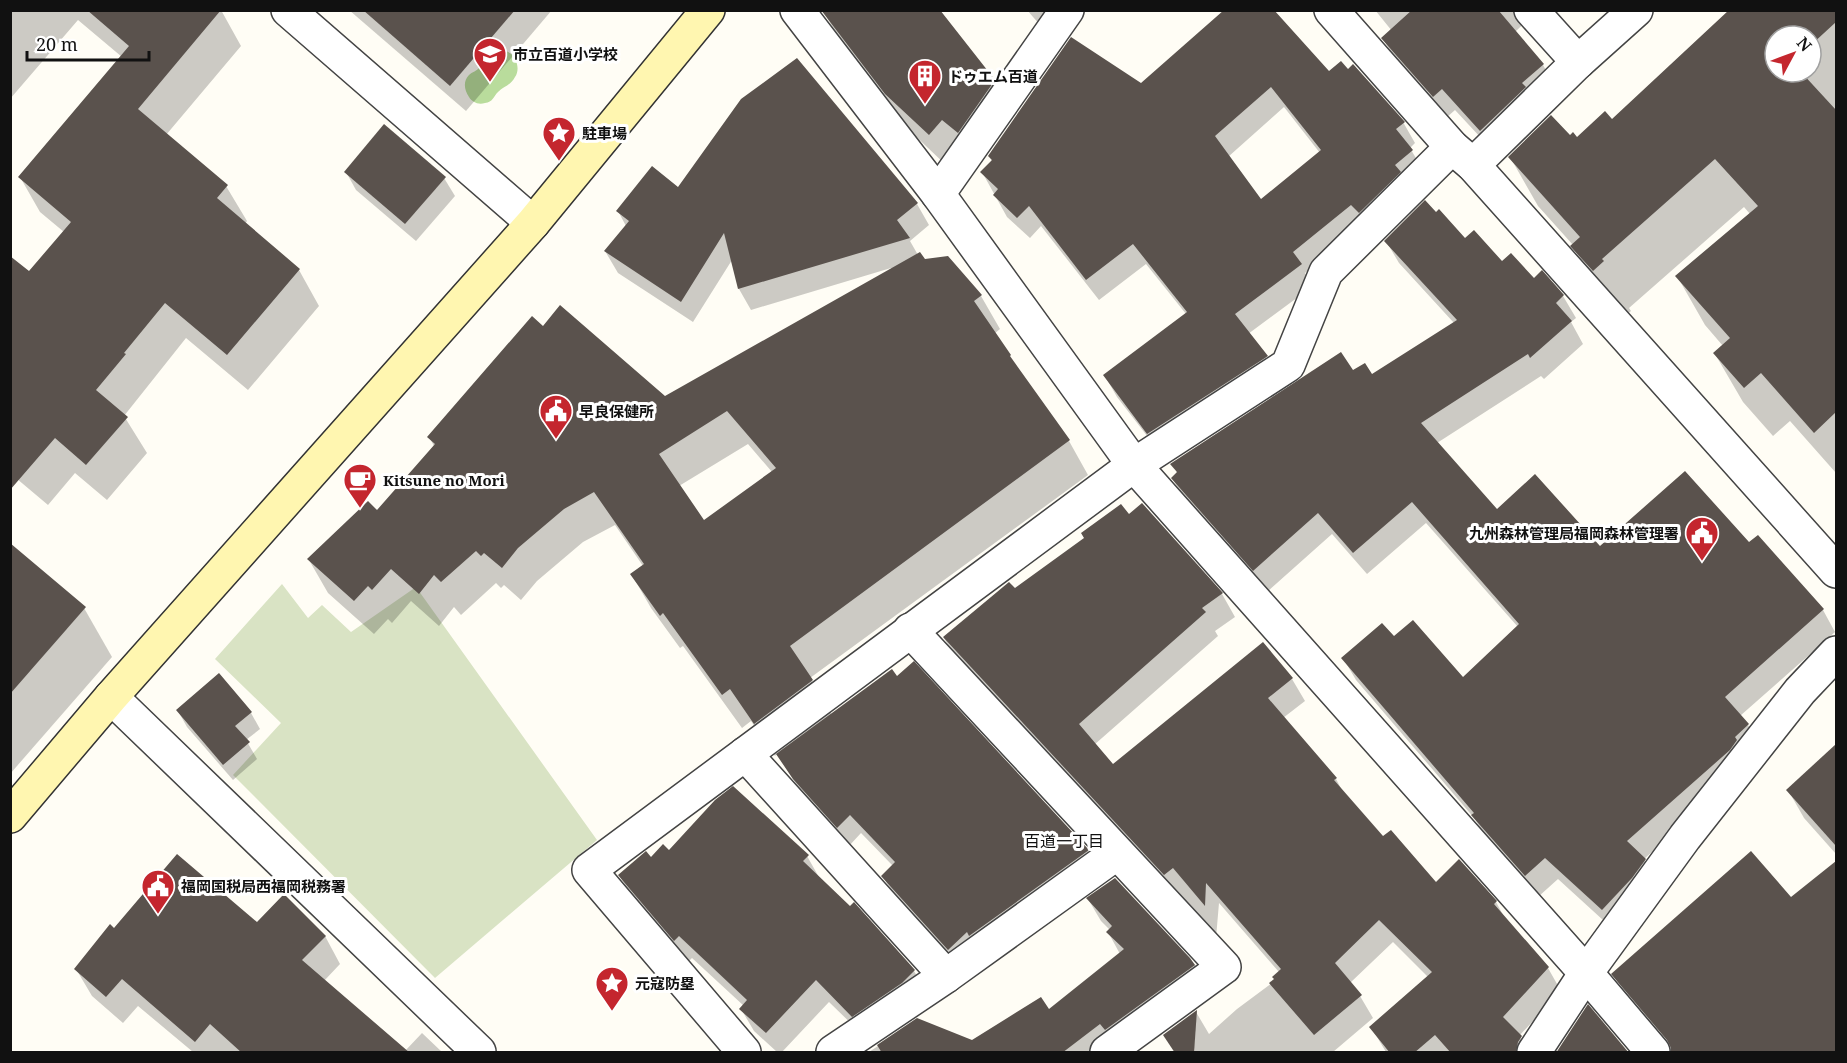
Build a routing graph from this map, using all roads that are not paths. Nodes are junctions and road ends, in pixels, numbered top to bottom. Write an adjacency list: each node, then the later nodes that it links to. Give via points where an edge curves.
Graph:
1 (288, 10): 11 (street)
2 (708, 10): 11 (street)
3 (797, 10): 10 (street)
4 (1067, 10): 10 (street)
5 (1331, 10): 9 (street)
6 (1531, 10): 8 (street)
7 (1636, 10): 8 (street)
8 (1578, 62): 9 (street)
9 (1463, 156): 12 (street, via 1326,272 1288,365); 13 (street)
10 (938, 194): 12 (street)
11 (533, 223): 16 (street)
12 (1134, 465): 14 (street); 20 (street)
13 (1836, 571)
14 (910, 630): 17 (street); 19 (street)
15 (1836, 652): 20 (street, via 1800,691 1707,810)
16 (111, 697): 18 (street); 23 (street)
17 (745, 754): 21 (street); 24 (street, via 589,870)
18 (10, 816)
19 (1117, 853): 21 (street); 22 (street, via 1224,967)
20 (1586, 973): 26 (street); 27 (street)
21 (946, 976): 25 (street)
22 (1122, 1048)
23 (479, 1053)
24 (744, 1053)
25 (833, 1053)
26 (1534, 1053)
27 (1653, 1053)

